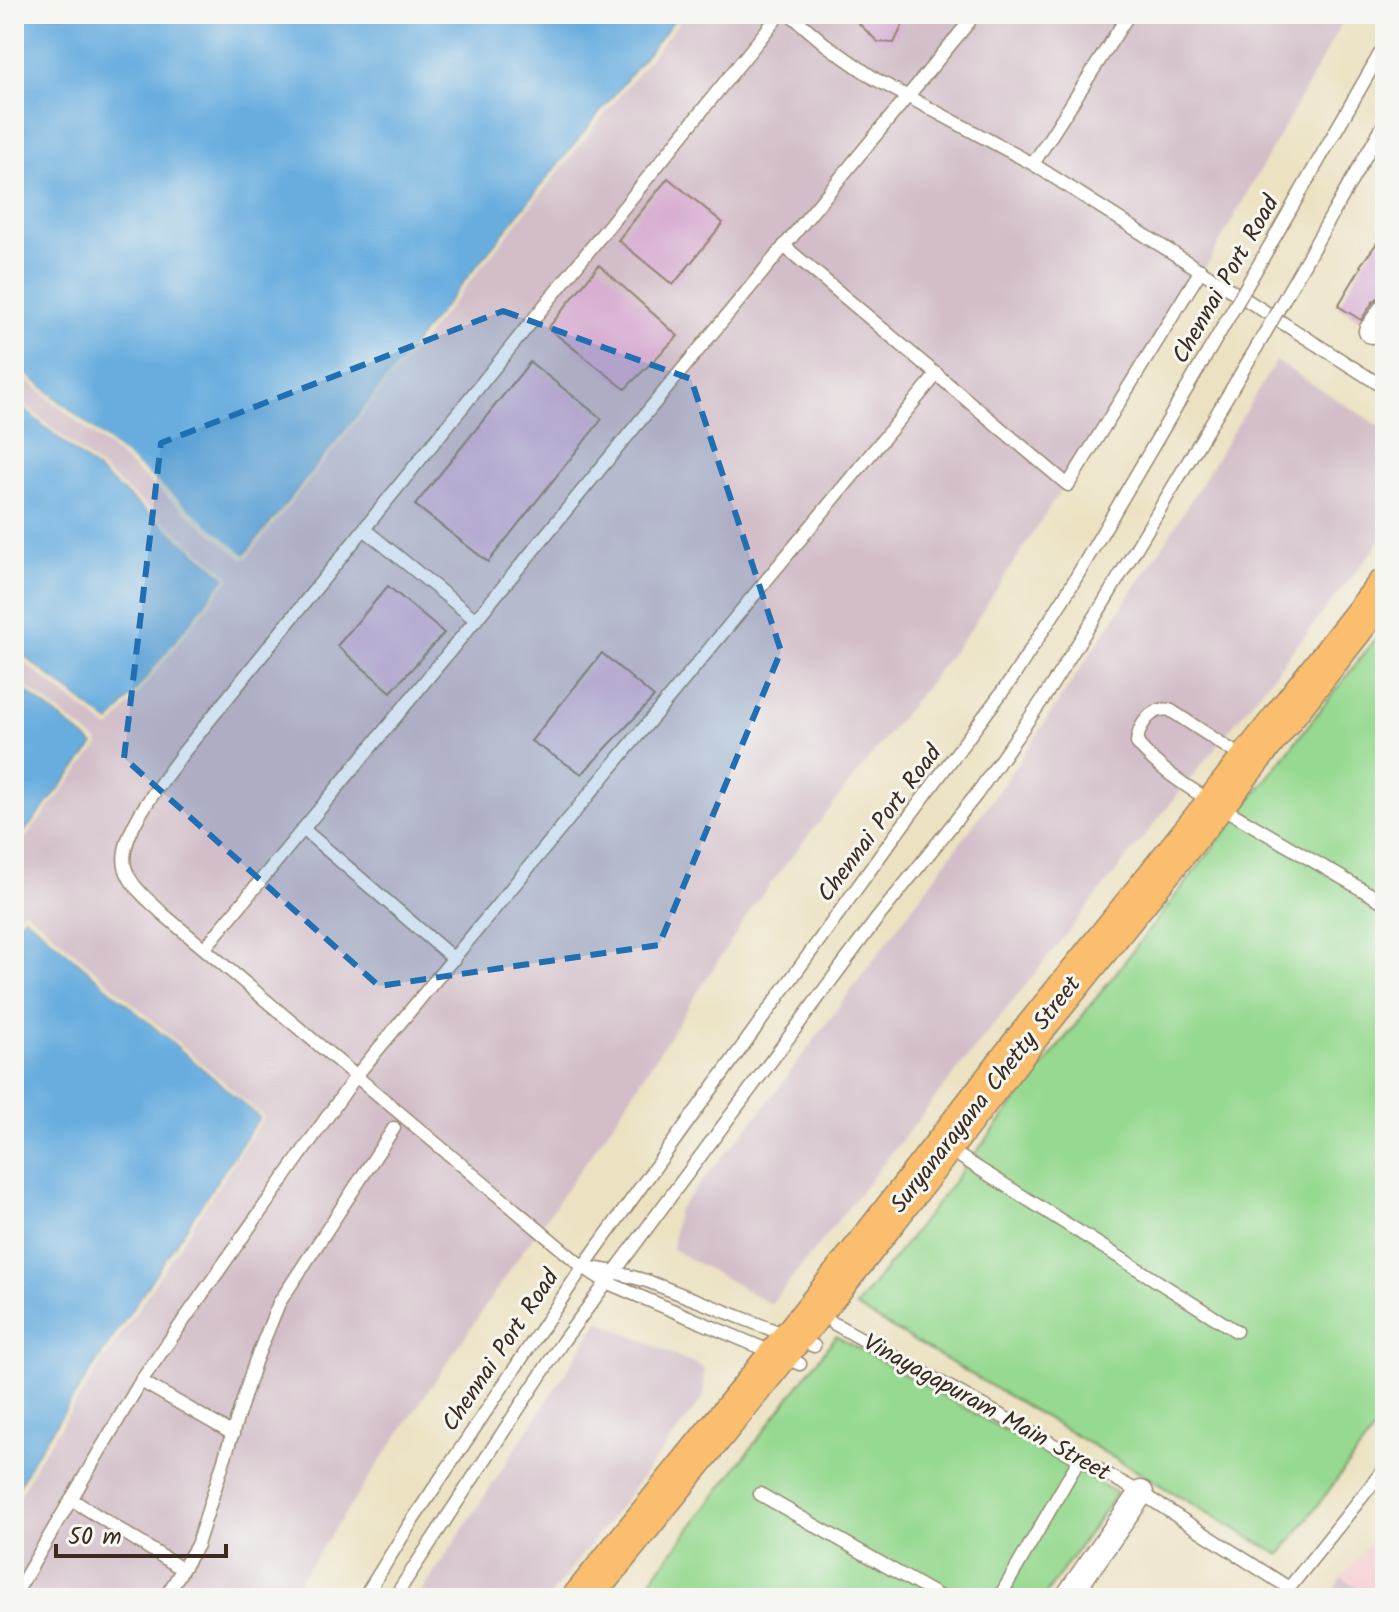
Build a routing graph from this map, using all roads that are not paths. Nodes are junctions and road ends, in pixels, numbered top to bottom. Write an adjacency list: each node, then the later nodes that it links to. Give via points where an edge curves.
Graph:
1 (780, 14): 13 (lane)
2 (790, 14): 6 (lane, via 853,65)
3 (1129, 14): 8 (lane)
4 (969, 22): 6 (lane)
5 (1385, 45): 26 (lane, Chennai Port Road, bridge, via 1064,598 1011,680)
6 (907, 97): 8 (lane); 9 (lane)
7 (1385, 122): 27 (lane, Chennai Port Road, bridge, via 1261,340 1043,699)
8 (1033, 164): 10 (lane)
9 (784, 246): 11 (lane); 16 (lane)
10 (1201, 270): 11 (lane, via 1068,485); 12 (lane)
11 (937, 374): 22 (lane)
12 (1385, 388)
13 (364, 529): 16 (lane); 21 (lane, via 183,753 127,841 125,870 133,883)
14 (1385, 588): 17 (main road, Suryanarayana Chetty Street)
15 (1385, 619): 18 (main road, Suryanarayana Chetty Street)
16 (476, 620): 19 (lane)
17 (1249, 761): 18 (main road, Suryanarayana Chetty Street); 18 (lane, via 1162,708 1137,734 1144,752)
18 (1224, 808): 20 (lane); 25 (main road, Suryanarayana Chetty Street, via 1118,958); 29 (main road, Suryanarayana Chetty Street, via 1023,1043 863,1250)
19 (303, 829): 21 (lane); 22 (lane)
20 (1385, 903)
21 (205, 948): 23 (lane)
22 (454, 959): 23 (lane)
23 (356, 1076): 26 (lane); 30 (lane)
24 (394, 1128): 31 (lane, via 279,1303)
25 (959, 1156): 28 (lane); 29 (main road, Suryanarayana Chetty Street)
26 (583, 1267): 27 (lane); 40 (lane, Chennai Port Road)
27 (610, 1277): 29 (lane); 29 (lane, via 647,1281); 41 (lane, Chennai Port Road)
28 (1236, 1331)
29 (804, 1345): 32 (lane, Vinayagapuram Main Street); 42 (main road, Suryanarayana Chetty Street); 43 (main road, Suryanarayana Chetty Street)
30 (141, 1381): 31 (lane); 36 (lane)
31 (233, 1434): 37 (lane, via 197,1545)
32 (1080, 1458): 34 (lane, Vinayagapuram Main Street); 45 (lane)
33 (1385, 1468): 34 (lane, Vinayagapuram Main Street, via 1289,1588)
34 (1141, 1493): 46 (street, Vinayagapuram Main Street)
35 (760, 1494): 44 (lane)
36 (71, 1499): 37 (lane); 38 (lane)
37 (182, 1569): 39 (lane)
38 (14, 1596)
39 (165, 1598)
40 (364, 1598)
41 (394, 1598)
42 (582, 1598)
43 (612, 1598)
44 (942, 1598)
45 (999, 1598)
46 (1067, 1598)

